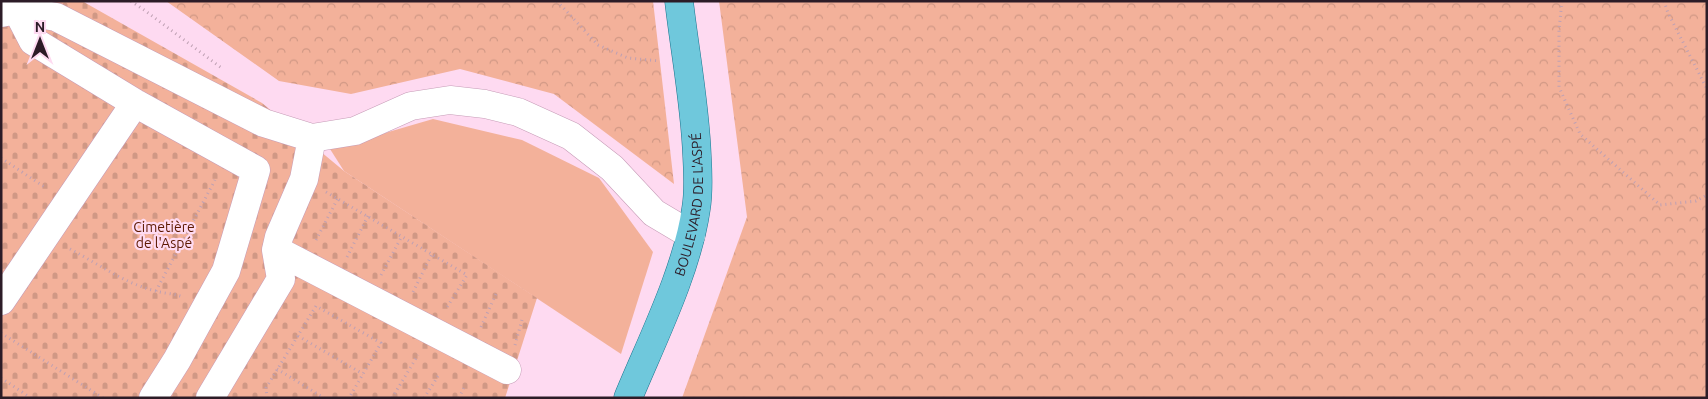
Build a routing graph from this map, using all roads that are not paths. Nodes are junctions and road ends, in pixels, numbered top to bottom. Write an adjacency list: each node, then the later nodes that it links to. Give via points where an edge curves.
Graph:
1 (678, 1): 5 (main road, BOULEVARD DE L'ASPÉ, via 696,128 698,176)
2 (9, 11): 3 (lane, via 32,42); 4 (lane, via 56,17 264,124)
3 (135, 102): 7 (lane); 9 (lane, via 256,170 226,271)
4 (312, 138): 5 (lane, via 355,131 411,106 450,100 518,112 571,136 612,168 654,213); 6 (lane, via 304,179)
5 (691, 235): 11 (main road, BOULEVARD DE L'ASPÉ, via 671,294)
6 (276, 250): 8 (lane); 10 (lane, via 281,279)
7 (1, 301)
8 (507, 370)
9 (153, 398)
10 (210, 398)
11 (628, 398)

